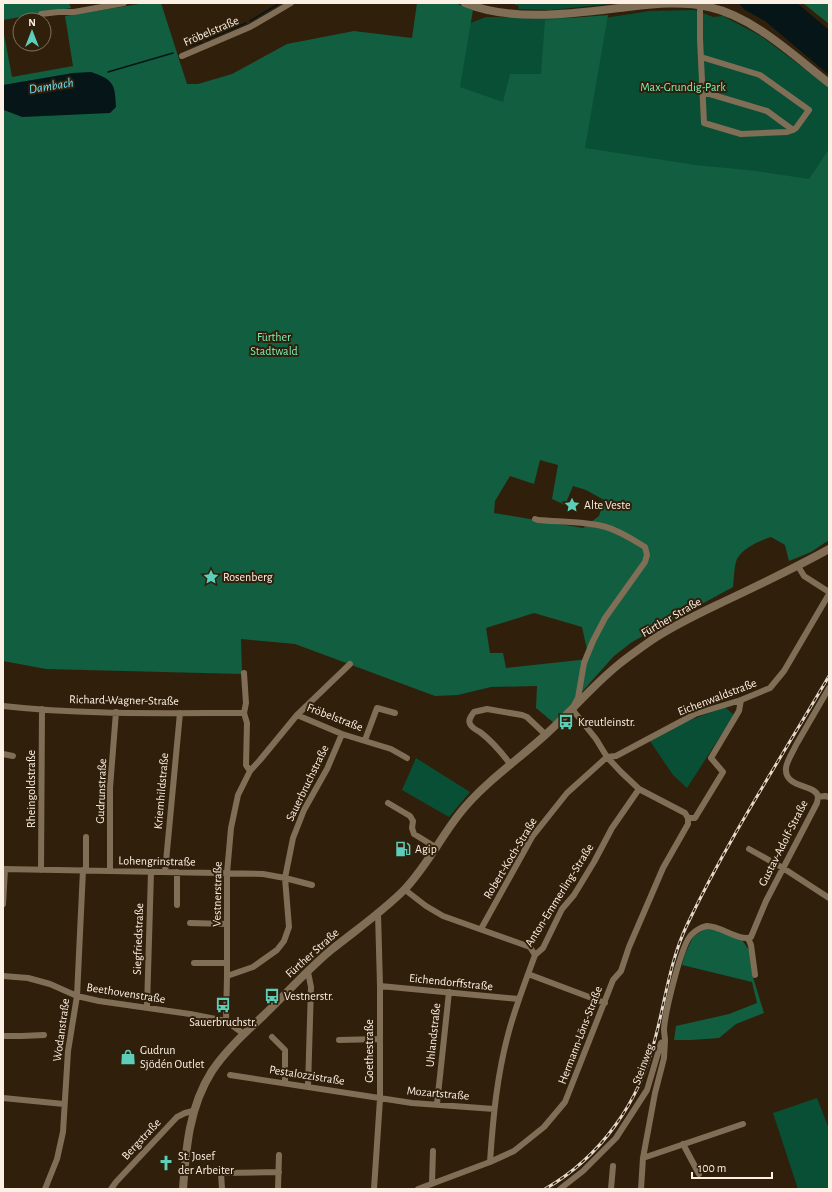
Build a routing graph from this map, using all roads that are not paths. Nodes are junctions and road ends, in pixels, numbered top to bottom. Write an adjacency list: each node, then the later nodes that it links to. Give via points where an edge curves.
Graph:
1 (124, 3): 5 (street)
2 (291, 3): 6 (street, Fröbelstraße, via 250,27)
3 (466, 3): 4 (main road, via 518,14 575,13 664,3)
4 (700, 6): 7 (street); 8 (main road, via 721,11 750,24)
5 (52, 13)
6 (182, 56)
7 (701, 57): 9 (street); 10 (street, via 760,75 809,110)
8 (829, 83)
9 (702, 92): 10 (street, via 767,111); 10 (street, via 704,123 742,134)
10 (793, 130)
11 (535, 519): 21 (street, via 606,527 621,532 645,547 647,555 645,562 605,618 593,641 584,663 578,698)
12 (829, 549): 13 (main road, Fürther Straße)
13 (798, 566): 14 (street, via 804,576); 21 (main road, Fürther Straße, via 686,620 651,640 618,665)
14 (829, 593): 18 (street, Eichenwaldstraße, via 777,680 770,688)
15 (350, 664): 26 (street, Vestnerstraße)
16 (244, 673): 24 (street)
17 (829, 688): 38 (street, Gustav-Adolf-Straße, via 786,768 792,782 813,791)
18 (741, 700): 30 (street, Eichenwaldstraße, via 695,714); 41 (street, Hermann-Löns-Straße, via 739,711 711,758 723,772)
19 (3, 706): 20 (street, Richard-Wagner-Straße)
20 (42, 709): 22 (street, Richard-Wagner-Straße); 47 (street, Rheingoldstraße)
21 (572, 709): 28 (main road, Fürther Straße); 33 (street)
22 (116, 712): 23 (street, Richard-Wagner-Straße); 49 (street, Gudrunstraße, via 110,788)
23 (180, 713): 24 (street, Richard-Wagner-Straße); 51 (street, Kriemhildstraße)
24 (244, 713): 36 (street, via 247,723 246,765)
25 (395, 713): 29 (street, Fröbelstraße, via 377,708)
26 (297, 715): 27 (street, Fröbelstraße); 36 (street, Vestnerstraße)
27 (342, 734): 29 (street, Fröbelstraße); 54 (street, Sauerbruchstraße, via 327,769 304,810 294,838)
28 (546, 735): 35 (main road, Fürther Straße); 35 (street, via 522,715 487,710 474,712 470,718 472,728 500,750)
29 (365, 740): 34 (street, Fröbelstraße)
30 (638, 744): 33 (street, Robert-Koch-Straße, via 616,756)
31 (3, 754): 32 (street)
32 (13, 756)
33 (607, 757): 37 (street); 63 (street, Robert-Koch-Straße, via 568,793 532,837)
34 (407, 758)
35 (511, 765): 43 (main road, Fürther Straße, via 483,788 459,814)
36 (250, 771): 53 (street, Vestnerstraße, via 238,795 230,828)
37 (639, 789): 41 (street); 65 (street, Anton-Emmerling-Straße, via 612,828 572,898 562,909 543,948)
38 (818, 797): 39 (street); 45 (street, Gustav-Adolf-Straße)
39 (829, 797)
40 (388, 804): 43 (street, via 410,816 414,834)
41 (692, 818): 77 (street, Hermann-Löns-Straße, via 663,868 621,971 613,980)
42 (86, 837): 48 (street)
43 (437, 848): 56 (main road, Fürther Straße)
44 (749, 850): 45 (street)
45 (783, 868): 57 (street); 64 (street, Gustav-Adolf-Straße)
46 (4, 869): 47 (street, Lohengrinstraße); 58 (street)
47 (41, 870): 48 (street, Lohengrinstraße)
48 (85, 870): 49 (street, Lohengrinstraße); 75 (street, Wodanstraße)
49 (110, 871): 50 (street, Lohengrinstraße)
50 (151, 872): 51 (street, Lohengrinstraße); 78 (street, Siegfriedstraße)
51 (165, 872): 52 (street, Lohengrinstraße)
52 (177, 872): 53 (street, Lohengrinstraße); 59 (street)
53 (227, 873): 54 (street, Lohengrinstraße, via 263,874); 62 (street, Vestnerstraße)
54 (285, 878): 55 (street, Lohengrinstraße); 72 (street, Sauerbruchstraße, via 289,927 284,942 253,967)
55 (312, 886)
56 (404, 890): 60 (main road, Fürther Straße); 63 (street, via 443,916)
57 (829, 898)
58 (3, 904)
59 (177, 905)
60 (378, 913): 68 (main road, Fürther Straße); 73 (street, Goethestraße)
61 (190, 923): 62 (street)
62 (227, 924): 67 (street, Vestnerstraße)
63 (481, 929): 65 (street, via 530,947)
64 (749, 937): 70 (street); 86 (street, Steinweg, via 742,938 715,927 705,926 690,935 680,959 668,1004 664,1028)
65 (535, 955): 69 (street, Anton-Emmerling-Straße)
66 (194, 963): 67 (street)
67 (227, 963): 72 (street, Vestnerstraße)
68 (308, 972): 81 (main road, Fürther Straße); 89 (street, via 311,987)
69 (528, 974): 76 (street, Anton-Emmerling-Straße); 77 (street)
70 (755, 975)
71 (3, 976): 75 (street, Beethovenstraße, via 43,982)
72 (227, 976): 79 (street, Vestnerstraße)
73 (380, 986): 74 (street, Eichendorffstraße); 84 (street, Goethestraße)
74 (449, 992): 76 (street, Eichendorffstraße); 95 (street, Uhlandstraße)
75 (77, 996): 78 (street, Beethovenstraße); 94 (street, Wodanstraße, via 68,1051)
76 (519, 999): 96 (street, Anton-Emmerling-Straße, via 500,1069)
77 (605, 1003): 103 (street, Hermann-Löns-Straße, via 565,1102 541,1129 514,1151)
78 (147, 1007): 79 (street, Beethovenstraße)
79 (226, 1021): 81 (street, Beethovenstraße)
80 (44, 1034): 82 (street)
81 (244, 1034): 97 (main road, Fürther Straße, via 213,1070)
82 (3, 1036)
83 (272, 1037): 88 (street, via 286,1050)
84 (380, 1039): 85 (street); 93 (street, Goethestraße)
85 (339, 1040)
86 (665, 1041): 90 (street, Steinweg, via 661,1043); 91 (street, via 664,1058)
87 (230, 1075): 88 (street, Pestalozzistraße)
88 (285, 1082): 89 (street, Pestalozzistraße)
89 (308, 1087): 93 (street, Pestalozzistraße)
90 (647, 1090): 91 (street); 115 (street, Steinweg, via 616,1138 583,1171)
91 (655, 1093): 102 (street)
92 (3, 1098): 94 (street)
93 (380, 1099): 95 (street, Mozartstraße); 113 (street, Goethestraße)
94 (64, 1104): 108 (street, Wodanstraße, via 63,1132 58,1156)
95 (437, 1104): 96 (street, Mozartstraße)
96 (494, 1109): 103 (street, Anton-Emmerling-Straße)
97 (193, 1111): 109 (street, Bergstraße, via 177,1117); 110 (main road, Fürther Straße)
98 (743, 1124): 99 (street)
99 (683, 1144): 102 (street); 106 (street)
100 (433, 1151): 107 (street)
101 (279, 1155): 105 (street)
102 (643, 1158): 117 (street)
103 (490, 1162): 107 (street, Hermann-Löns-Straße)
104 (613, 1166): 116 (street)
105 (278, 1172): 111 (street, via 221,1173); 112 (street)
106 (699, 1174)
107 (432, 1183): 114 (street, Hermann-Löns-Straße)
108 (45, 1189)
109 (111, 1189)
110 (183, 1189)
111 (222, 1189)
112 (278, 1189)
113 (374, 1189)
114 (418, 1189)
115 (560, 1189)
116 (611, 1189)
117 (640, 1189)

